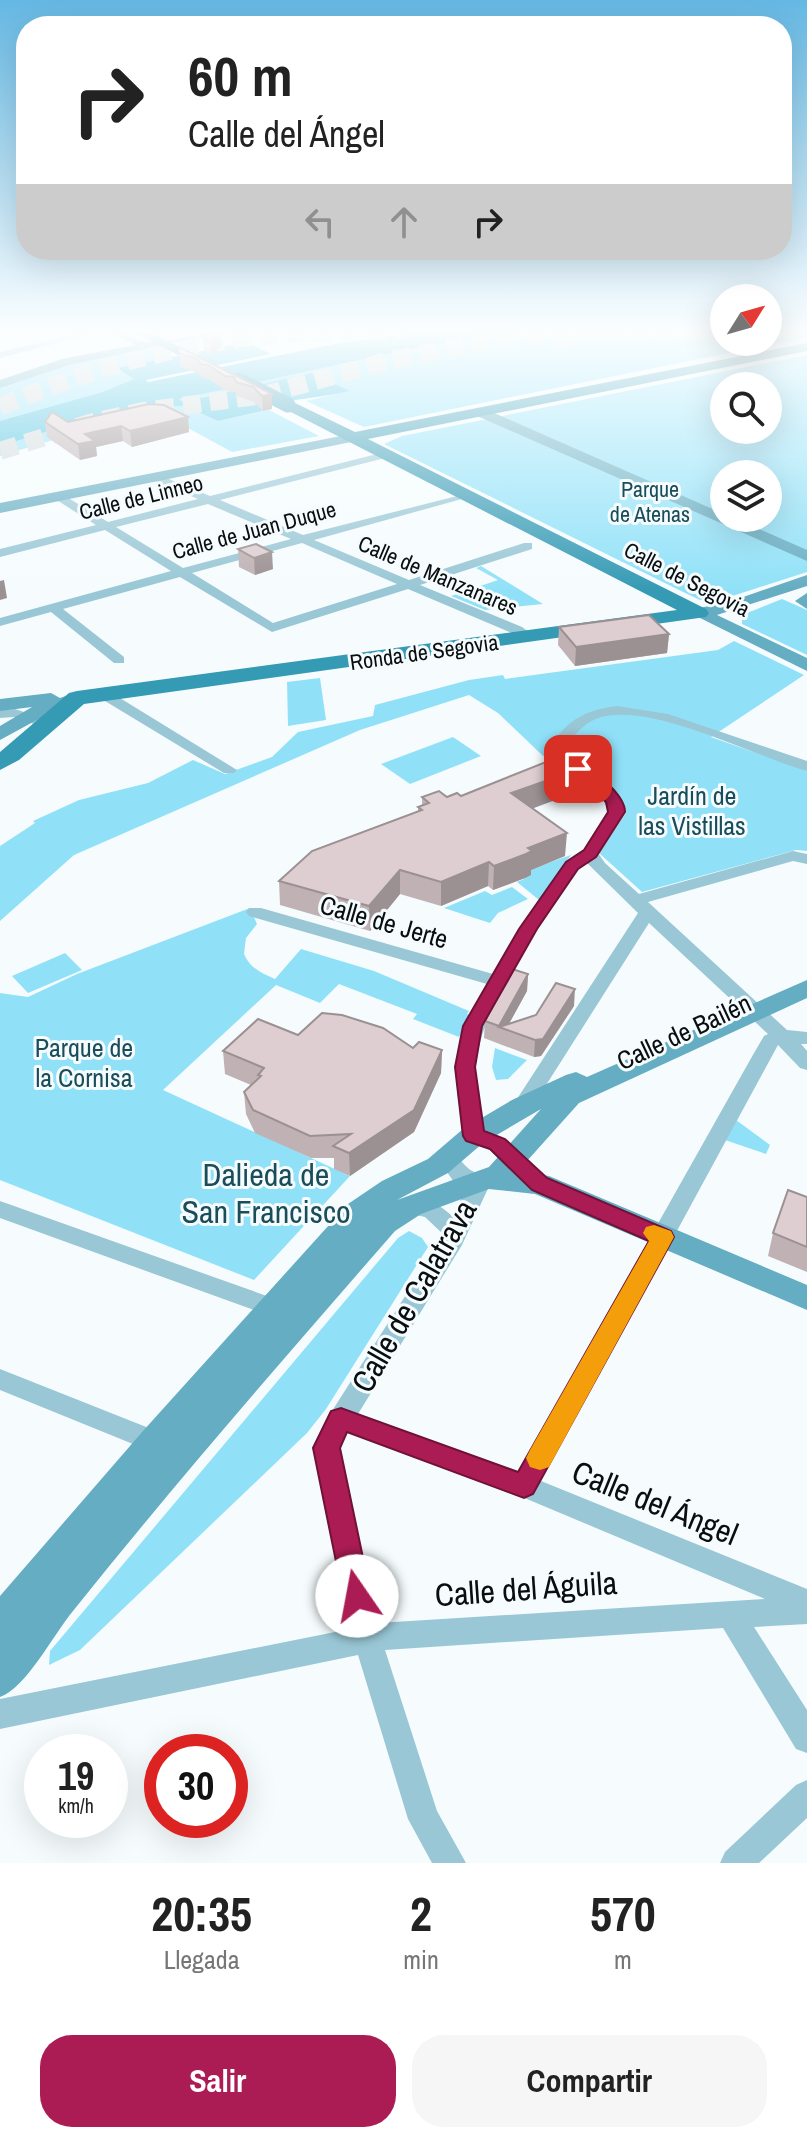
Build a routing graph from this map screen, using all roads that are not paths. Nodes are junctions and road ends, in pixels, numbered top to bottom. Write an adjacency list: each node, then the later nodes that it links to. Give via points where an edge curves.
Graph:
1 (311, 417): 4 (main road, Calle de Segovia, bridge)
2 (455, 417): 4 (main road)
3 (491, 417): 16 (street)
4 (351, 438): 5 (main road, Calle de Segovia); 6 (street)
5 (385, 455): 8 (main road, Calle de Segovia); 9 (street, Calle de Linneo)
6 (155, 477): 7 (street); 9 (street, Calle de Manzanares)
7 (56, 495): 10 (street); 12 (street)
8 (465, 495): 11 (main road, Calle de Segovia); 13 (street, Calle de Juan Duque)
9 (212, 500): 12 (street, Calle de Linneo); 13 (street, Calle de Manzanares)
10 (0, 508)
11 (518, 522): 21 (main road, Calle de Segovia); 22 (main road, Calle de Segovia, via 551,558 646,606)
12 (103, 526): 15 (street, Calle de Linneo); 17 (street)
13 (303, 539): 17 (street, Calle de Juan Duque); 19 (street, Calle de Manzanares)
14 (528, 546): 19 (street)
15 (0, 553)
16 (807, 556)
17 (179, 573): 19 (street, via 272,628); 20 (street, Calle de Juan Duque)
18 (807, 580): 21 (street)
19 (410, 584): 24 (street, Calle de Manzanares)
20 (54, 608): 23 (street, Calle de Juan Duque); 25 (street)
21 (699, 613): 22 (main road, Ronda de Segovia); 26 (street, Calle de Segovia)
22 (645, 621): 24 (main road, Ronda de Segovia)
23 (0, 622)
24 (528, 638): 27 (main road, Ronda de Segovia, via 150,688)
25 (119, 660)
26 (807, 665)
27 (91, 703): 29 (main road, Ronda de Segovia); 33 (street); 34 (main road, Ronda de Segovia)
28 (0, 705): 29 (street)
29 (32, 714): 30 (street); 31 (main road, Ronda de Segovia, via 36,736)
30 (3, 726)
31 (0, 763)
32 (807, 766): 35 (street, via 656,715 595,715 569,729 564,738 578,769 617,805)
33 (229, 770)
34 (0, 777)
35 (590, 853): 37 (street); 40 (street, via 572,866)
36 (807, 859): 37 (street, via 793,856)
37 (643, 905): 42 (street); 47 (street)
38 (255, 912): 40 (street, Calle de Jerte)
39 (807, 975): 42 (street, Calle de Bailén)
40 (498, 981): 48 (street, via 466,1050)
41 (807, 988): 42 (street, Calle de Bailén)
42 (751, 1008): 43 (street); 46 (street, Calle de Bailén)
43 (782, 1036): 44 (street); 45 (street); 54 (street, via 771,1041)
44 (807, 1038)
45 (807, 1063)
46 (565, 1092): 47 (street, Calle de Bailén); 50 (street)
47 (522, 1107): 48 (street, Calle de Bailén)
48 (473, 1136): 49 (street, Calle de Bailén); 50 (street, via 497,1144)
49 (448, 1158): 50 (street, via 462,1176); 56 (street, Calle de Bailén, via 359,1212)
50 (494, 1174): 51 (street); 53 (street, Calle de Calatrava); 54 (street, via 539,1184)
51 (411, 1206): 53 (street, via 432,1210); 59 (street, via 384,1223)
52 (0, 1209): 56 (street)
53 (455, 1232): 58 (street, Calle de Calatrava)
54 (663, 1237): 55 (street); 60 (street)
55 (807, 1298)
56 (273, 1308): 59 (street, Calle de Bailén)
57 (0, 1379): 59 (street)
58 (341, 1419): 60 (street, Calle del Ángel); 65 (street, Calle de Calatrava, via 326,1448)
59 (168, 1447): 64 (street); 66 (street)
60 (524, 1486): 61 (street, Calle del Ángel)
61 (807, 1603)
62 (807, 1610): 63 (street, Calle del Águila)
63 (729, 1613): 65 (street, Calle del Águila); 68 (street)
64 (0, 1625)
65 (367, 1639): 67 (street, Calle del Águila); 70 (street, Calle de Calatrava, via 424,1819)
66 (0, 1678)
67 (0, 1714)
68 (807, 1738)
69 (807, 1796): 71 (street)
70 (450, 1863)
71 (736, 1863)

